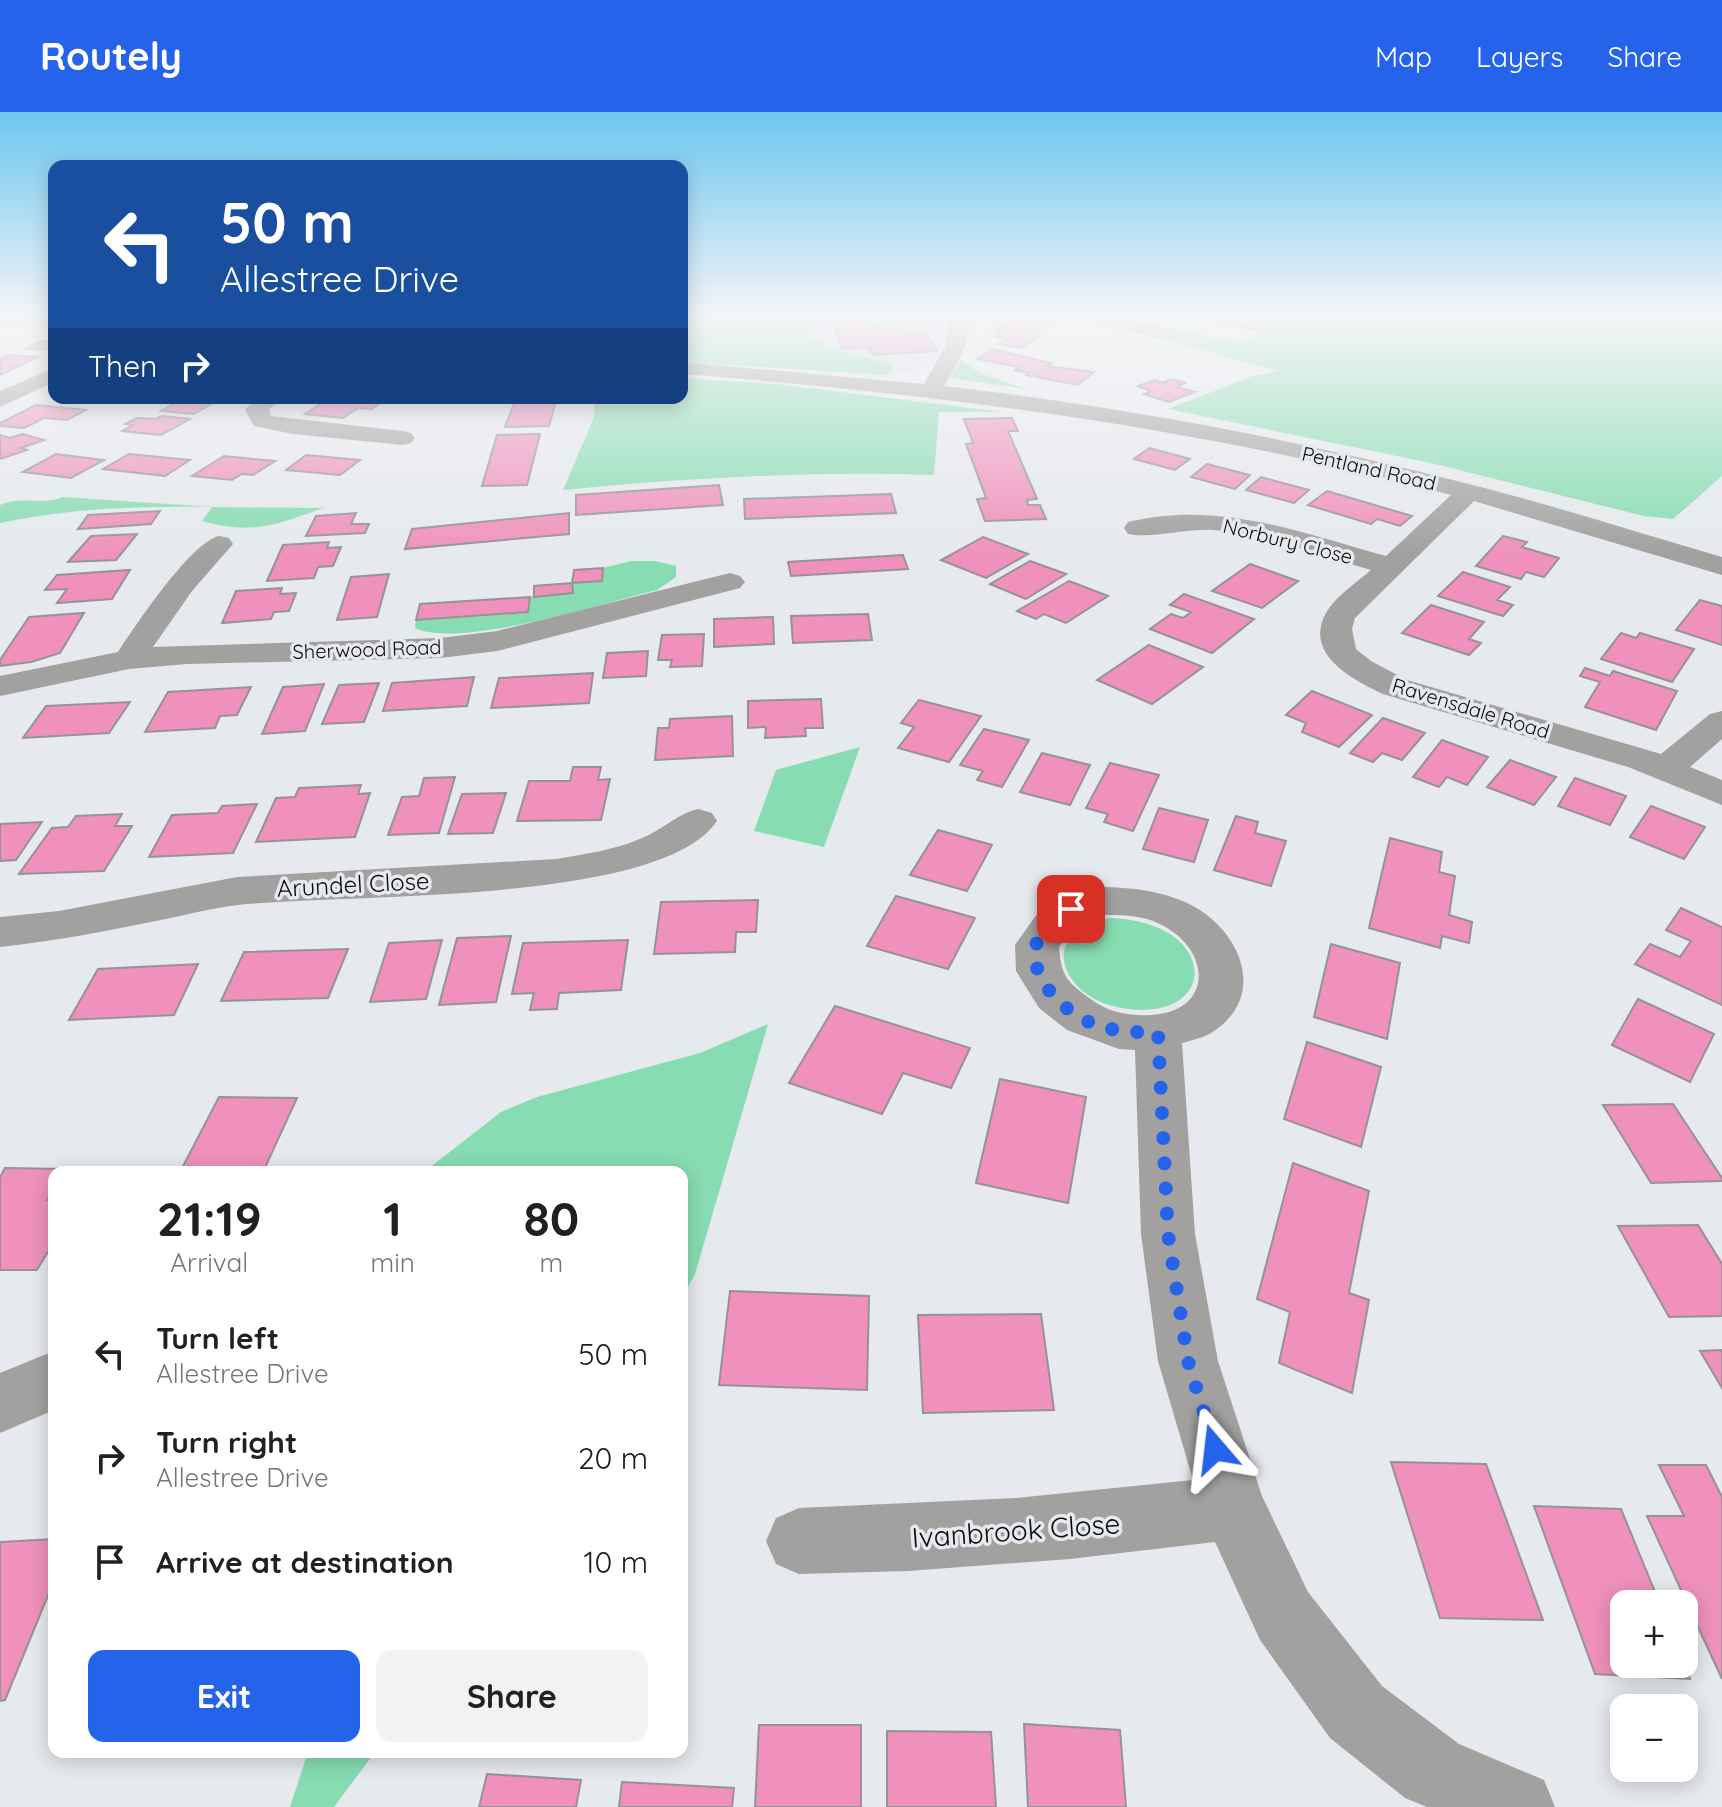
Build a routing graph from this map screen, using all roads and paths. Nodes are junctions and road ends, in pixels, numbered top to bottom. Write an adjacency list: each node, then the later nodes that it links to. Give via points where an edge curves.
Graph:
1 (981, 396): 4 (street, Pentland Road, via 1231,438)
2 (261, 404): 3 (street, via 256,410 262,421)
3 (403, 438)
4 (1469, 492): 7 (street, Pentland Road); 8 (street, Ravensdale Road)
5 (1138, 528): 8 (street, Norbury Close, via 1190,521 1249,527)
6 (219, 544): 10 (street, via 158,613)
7 (1720, 563)
8 (1390, 566): 13 (street, Ravensdale Road, via 1340,615 1334,630 1347,659 1366,673 1395,687)
9 (730, 582): 10 (street, Sherwood Road, via 497,641 440,648)
10 (129, 659): 11 (street, Sherwood Road)
11 (0, 686)
12 (1722, 721): 13 (street)
13 (1666, 769): 14 (street, Ravensdale Road)
14 (1722, 794)
15 (698, 821): 16 (street, Arundel Close, via 657,847 556,872 237,891 59,926)
16 (0, 932)
17 (1158, 1033): 20 (street, via 1168,1234 1188,1361)
18 (48, 1383): 19 (street)
19 (0, 1403)
20 (1233, 1507): 21 (street, Ivanbrook Close, via 1099,1526 921,1539); 22 (street, via 1284,1616 1356,1712)
21 (799, 1541)
22 (1426, 1789): 23 (street)
23 (1517, 1807)

